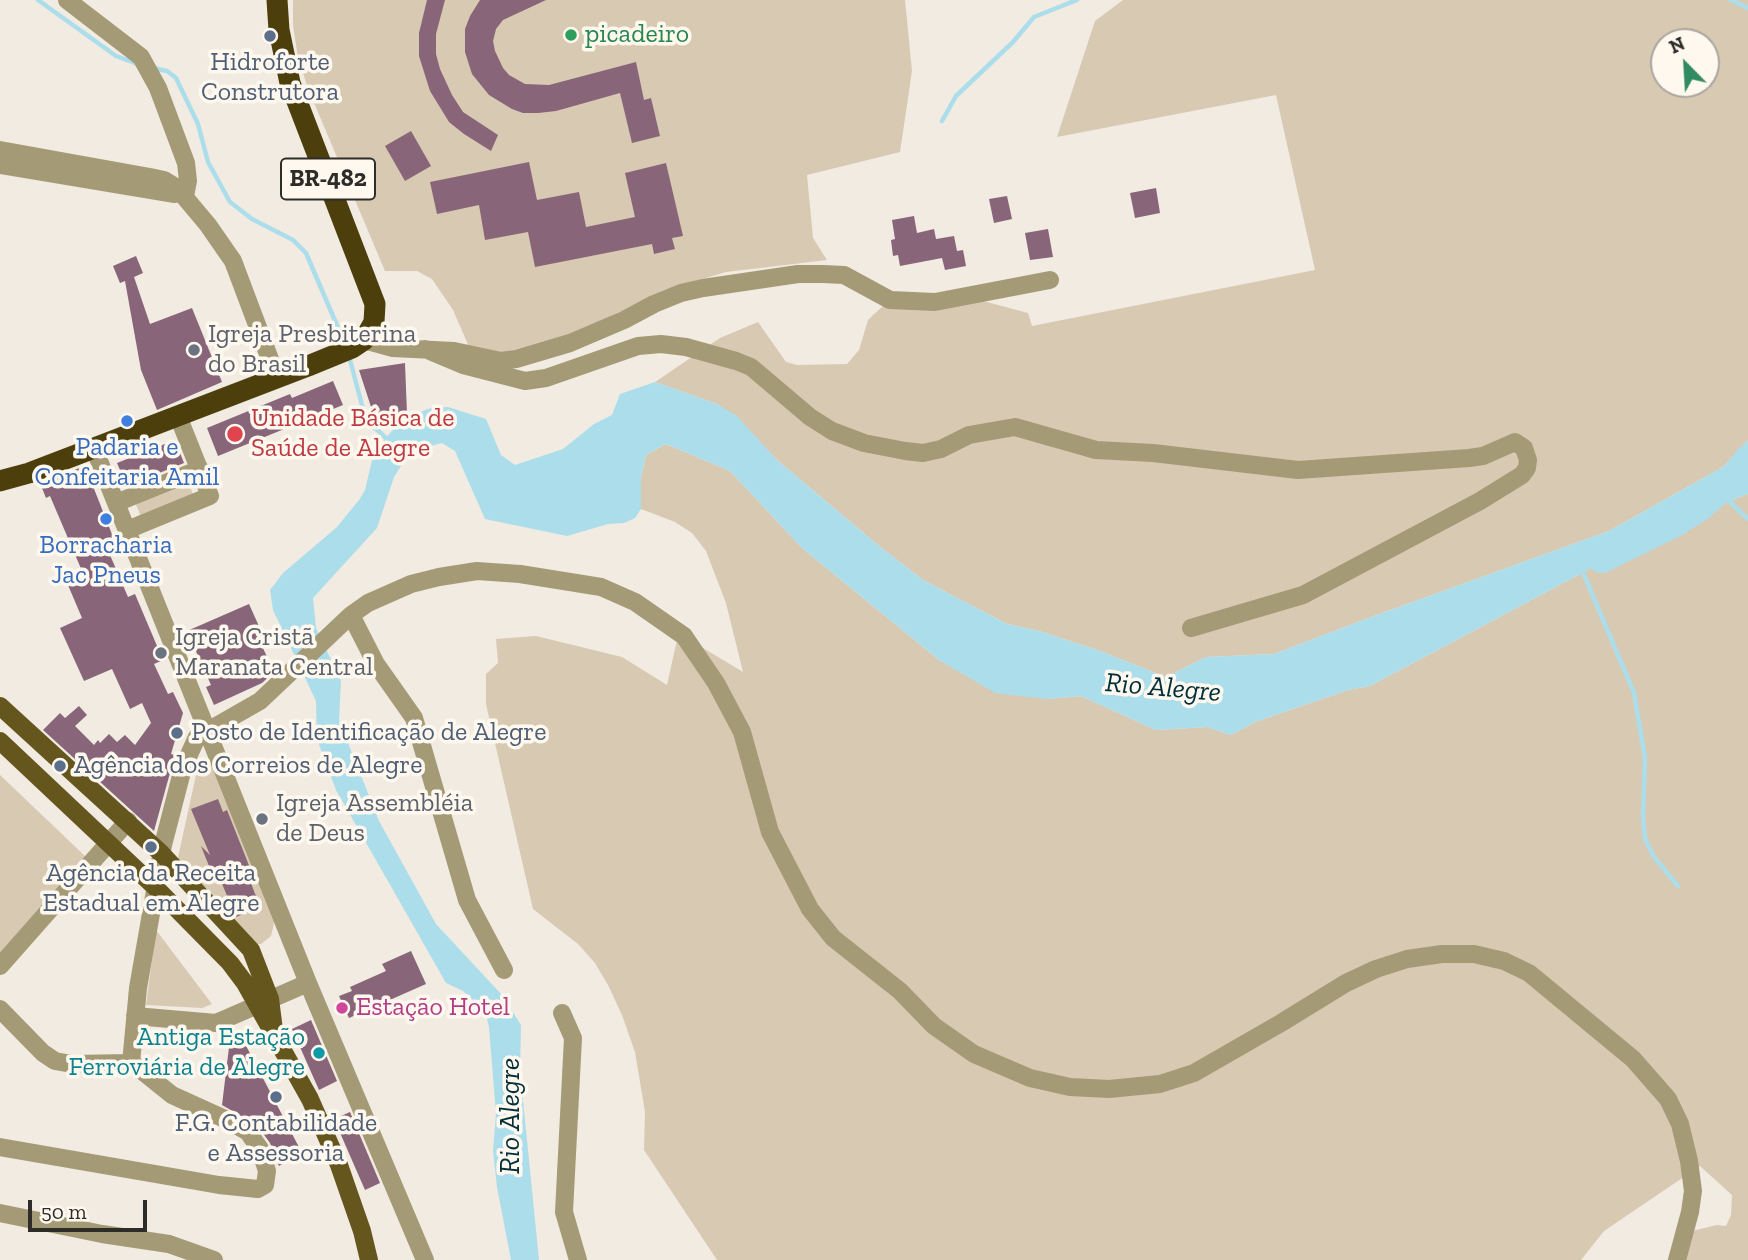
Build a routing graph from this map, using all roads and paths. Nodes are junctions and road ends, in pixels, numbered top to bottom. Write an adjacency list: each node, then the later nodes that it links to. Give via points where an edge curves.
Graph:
1 (67, 0): 5 (street, via 141,57 186,163)
2 (277, 0): 7 (highway, BR-482, via 290,83 375,304 374,321)
3 (0, 150): 5 (street, via 164,180)
4 (0, 165): 5 (street)
5 (185, 197): 9 (street, via 233,261)
6 (1050, 281): 8 (street, via 935,302 908,302 890,300 844,275 798,274 681,293 598,332 516,359 501,361)
7 (350, 348): 8 (street); 9 (highway)
8 (425, 349): 17 (street, via 463,365 525,381 546,378 638,345 686,347 751,367 832,431 864,443 923,453 969,435 1015,427 1096,450 1298,470 1476,457 1515,442 1524,448 1528,460 1522,475 1480,501 1303,595)
9 (277, 378): 10 (highway)
10 (178, 415): 11 (highway); 12 (street)
11 (94, 448): 13 (highway); 14 (street)
12 (200, 469): 14 (street); 15 (street, via 210,496)
13 (0, 481)
14 (116, 503): 15 (street)
15 (127, 530): 19 (street)
16 (351, 615): 19 (street, via 245,711); 26 (street, via 376,664 414,718 467,900); 39 (street, via 411,584 477,571 601,587 635,602 684,636 716,683 742,732 770,832 810,909 834,938 900,991 934,1026 974,1054 1030,1078 1109,1089 1160,1084 1195,1073 1346,983 1407,959 1474,954 1529,973 1633,1059 1668,1098 1680,1124 1693,1191)
17 (1191, 628)
18 (0, 706): 21 (main road)
19 (206, 730): 23 (street, via 197,737 183,768); 27 (street)
20 (0, 741): 22 (main road)
21 (128, 821): 22 (street); 23 (main road)
22 (108, 842): 24 (main road); 25 (street)
23 (162, 854): 24 (street); 28 (main road, via 251,950)
24 (156, 888): 28 (main road); 31 (street)
25 (0, 966)
26 (504, 971)
27 (308, 983): 28 (street); 37 (street)
28 (263, 1002): 31 (street, via 216,1023); 36 (main road, via 275,1037 340,1165)
29 (0, 1009): 32 (street, via 55,1061 72,1065)
30 (562, 1013): 38 (street, via 573,1038 564,1212)
31 (135, 1017): 32 (street)
32 (131, 1062): 33 (street, via 172,1095 248,1132 260,1149 267,1171 265,1185 258,1189 219,1185)
33 (0, 1147)
34 (0, 1213): 35 (street, via 169,1244)
35 (214, 1260)
36 (369, 1260)
37 (425, 1260)
38 (578, 1260)
39 (1677, 1260)

